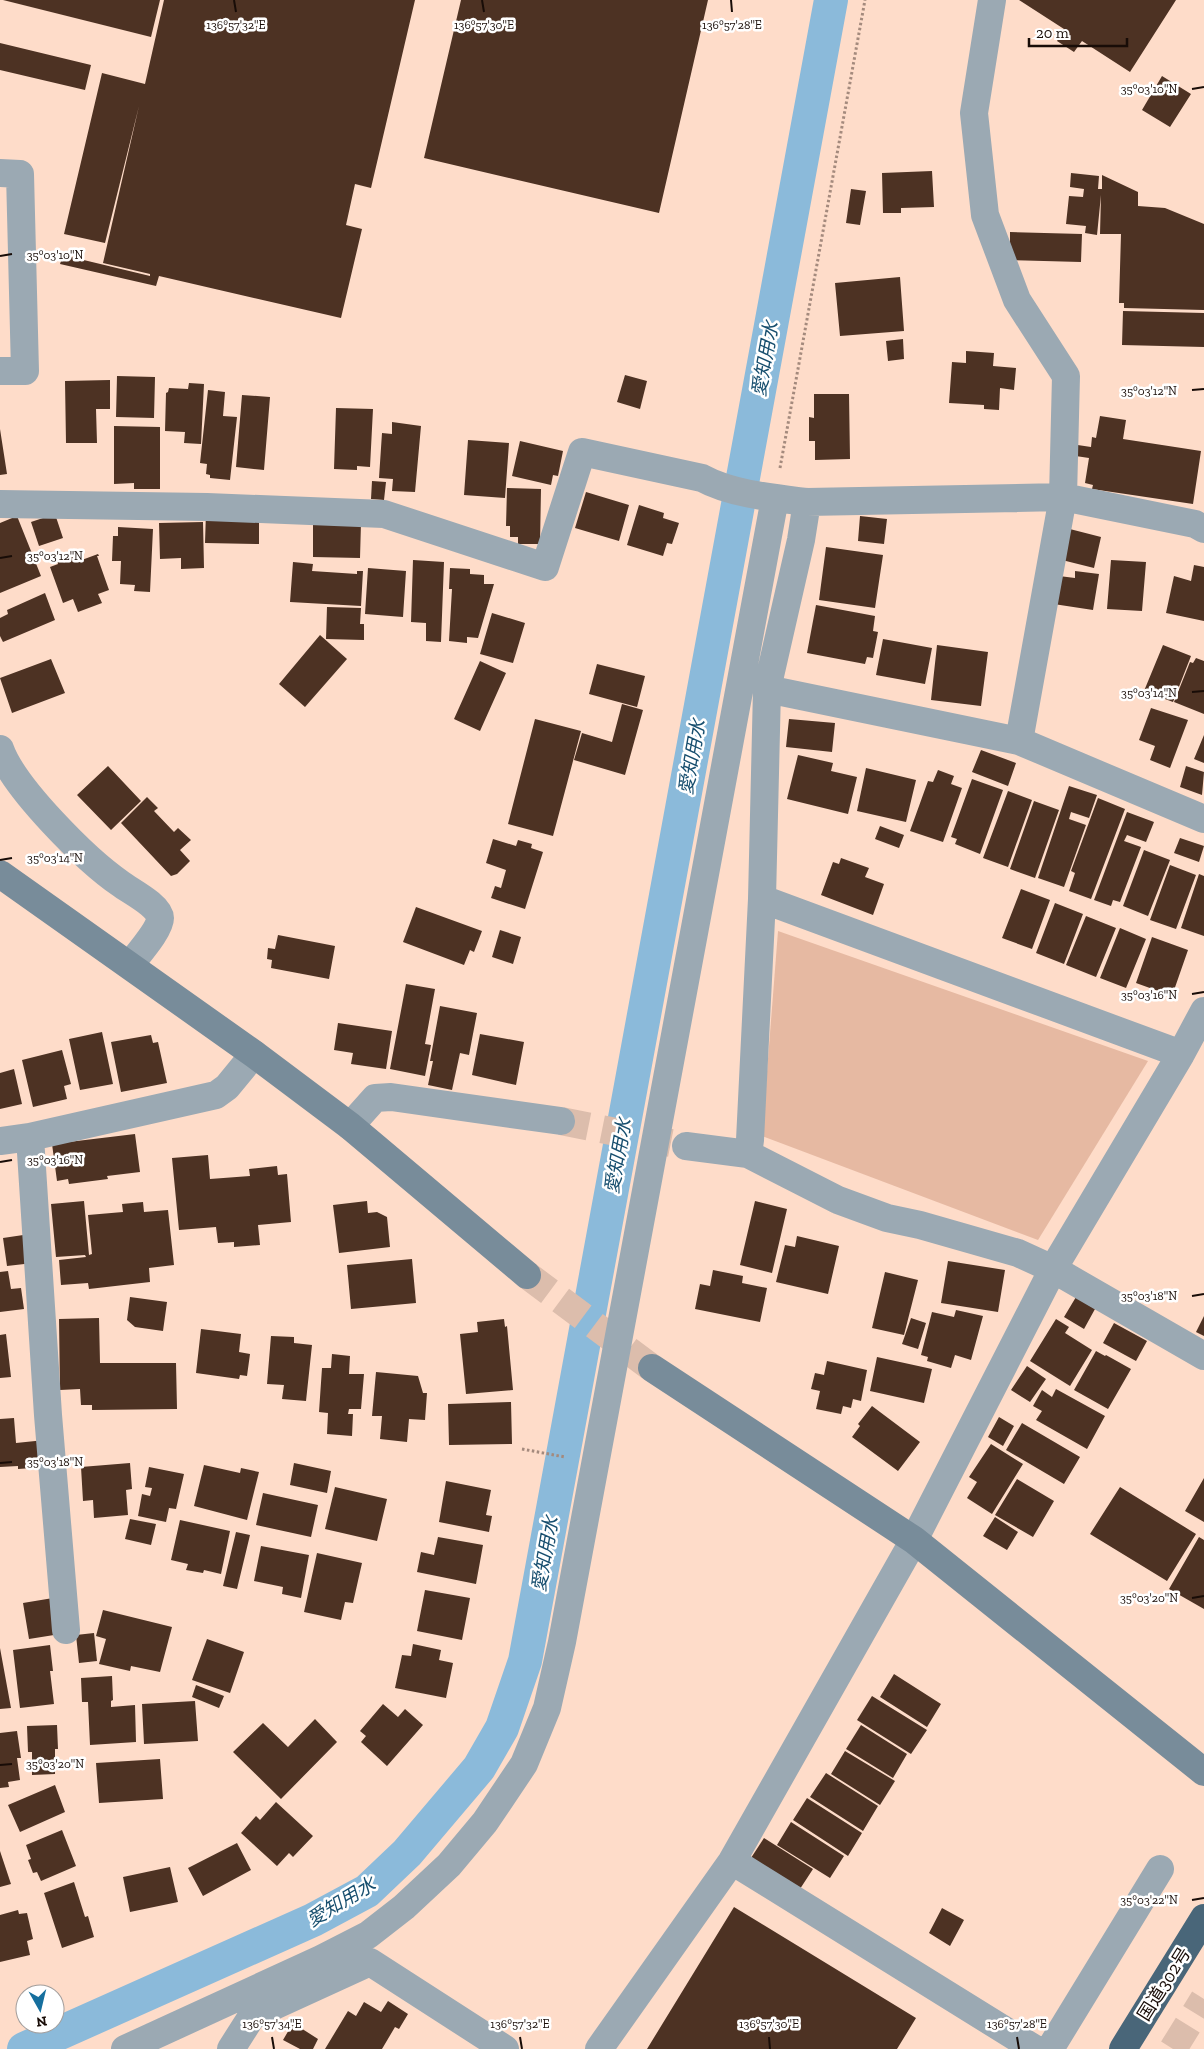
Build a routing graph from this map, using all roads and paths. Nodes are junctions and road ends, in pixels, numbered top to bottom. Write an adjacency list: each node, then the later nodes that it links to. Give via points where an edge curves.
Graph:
1 (865, 0): 6 (path)
2 (992, 0): 5 (street, via 974,113 985,215 1017,300 1066,376)
3 (0, 173): 4 (street, via 20,174 25,370)
4 (0, 371)
5 (1063, 497): 7 (street); 9 (street, via 1195,524); 11 (street)
6 (775, 498): 7 (street); 8 (street, via 714,484 702,478 582,452 545,567 384,514); 31 (street)
7 (807, 502): 10 (street)
8 (0, 504)
9 (1204, 529)
10 (767, 689): 11 (street); 15 (street)
11 (1019, 740): 13 (street)
12 (0, 749): 16 (street, via 32,799 70,838 114,879 156,908 160,917 158,926)
13 (1204, 819)
14 (0, 874): 16 (street)
15 (762, 899): 19 (street); 25 (street)
16 (130, 965): 18 (street)
17 (1204, 1010): 19 (street)
18 (254, 1054): 21 (street); 22 (street, via 228,1087 216,1095)
19 (1181, 1054): 26 (street)
20 (561, 1121): 21 (street, via 391,1097 375,1098)
21 (350, 1126): 27 (street)
22 (30, 1136): 23 (street); 33 (street)
23 (0, 1141)
24 (686, 1146): 25 (street)
25 (748, 1154): 26 (street, via 838,1200 887,1218 1018,1253)
26 (1053, 1269): 28 (street); 32 (street)
27 (527, 1275)
28 (1204, 1356)
29 (652, 1368): 32 (street)
30 (522, 1449): 31 (path)
31 (595, 1464): 38 (street, via 547,1708 524,1764 485,1822 450,1865 404,1907 368,1934 322,1960)
32 (914, 1540): 34 (street); 35 (street)
33 (66, 1630)
34 (1204, 1772)
35 (732, 1860): 41 (street); 42 (street)
36 (1160, 1869): 43 (street)
37 (1204, 1918): 44 (highway, 国道302号)
38 (125, 2049)
39 (231, 2049): 40 (street, via 252,2016 370,1962)
40 (505, 2049)
41 (599, 2049)
42 (1035, 2049)
43 (1050, 2049)
44 (1124, 2049)

